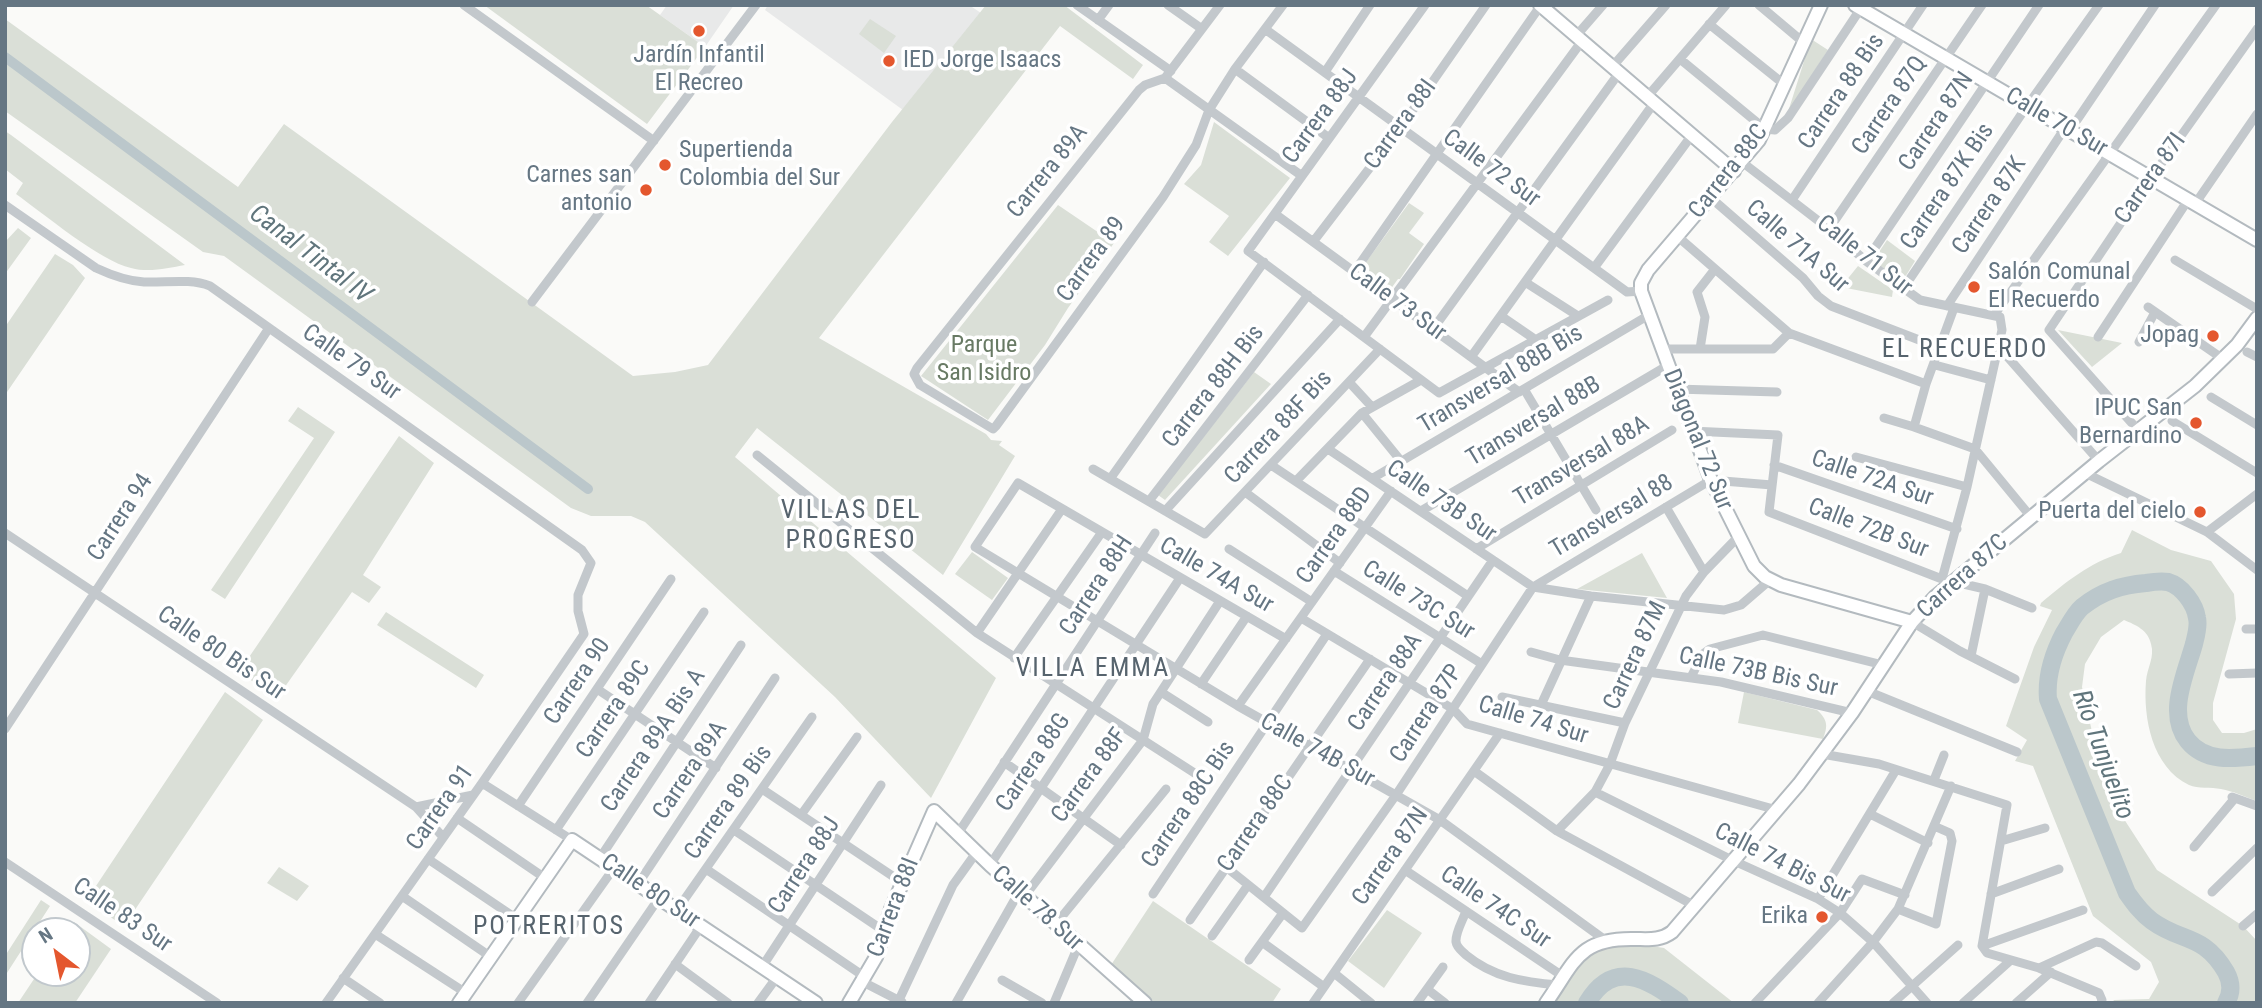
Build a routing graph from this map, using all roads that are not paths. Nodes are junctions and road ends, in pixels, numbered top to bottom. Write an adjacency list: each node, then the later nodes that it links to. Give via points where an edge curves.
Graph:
1 (464, 5): 51 (street)
2 (756, 5): 51 (street)
3 (1077, 5): 24 (street)
4 (1109, 5): 24 (street)
5 (1168, 5): 26 (street)
6 (1220, 5): 26 (street, Carrera 89A)
7 (1283, 5): 27 (street, Carrera 89)
8 (1370, 5): 36 (street)
9 (1425, 5): 40 (street, Carrera 88J)
10 (1486, 5): 46 (street, Carrera 88I)
11 (1603, 5): 30 (street)
12 (1666, 5): 35 (street)
13 (1726, 5): 25 (street)
14 (1759, 5): 31 (street)
15 (1821, 5): 31 (street, Carrera 88C)
16 (1923, 5): 29 (street, Carrera 88 Bis)
17 (1982, 5): 32 (street, Carrera 87Q)
18 (2039, 5): 38 (street, Carrera 87N)
19 (2099, 5): 42 (street, Carrera 87K Bis)
20 (2155, 5): 45 (street)
21 (2216, 5): 53 (street)
22 (1541, 6): 30 (street, Calle 71 Sur); 52 (street)
23 (1860, 6): 29 (street, Calle 70 Sur); 48 (street, via 1788,118 1775,131)
24 (1098, 20): 37 (street)
25 (1709, 24): 33 (street); 39 (street)
26 (1202, 29): 37 (street, Carrera 89A)
27 (1265, 29): 34 (street, Carrera 89); 36 (street, Calle 72 Sur)
28 (2257, 29): 56 (street, Carrera 87I)
29 (1904, 34): 32 (street, Calle 70 Sur); 59 (street, Carrera 88 Bis)
30 (1579, 39): 35 (street, Calle 71 Sur); 57 (street)
31 (1803, 42): 39 (street, Carrera 88C)
32 (1946, 58): 38 (street, Calle 70 Sur); 64 (street, Carrera 87Q)
33 (1680, 59): 41 (street); 48 (street)
34 (1235, 69): 43 (street, Carrera 89); 50 (street)
35 (1616, 70): 41 (street, Calle 71 Sur); 62 (street)
36 (1325, 72): 40 (street, Calle 72 Sur)
37 (1168, 74): 43 (street); 122 (street, Carrera 89A, via 1139,90 914,374 919,385 993,429)
38 (1987, 82): 42 (street, Calle 70 Sur); 70 (street, Carrera 87N)
39 (1785, 85): 48 (street, Carrera 88C)
40 (1359, 97): 46 (street, Calle 72 Sur); 50 (street, Carrera 88J)
41 (1651, 100): 49 (street, Calle 71 Sur); 66 (street)
42 (2027, 106): 47 (street, Calle 70 Sur); 76 (street, Carrera 87K Bis)
43 (1209, 110): 55 (street); 122 (street, Carrera 89, via 1196,145 1163,197)
44 (2257, 114): 60 (street)
45 (2077, 120)
46 (1401, 127): 52 (street, Calle 72 Sur); 68 (street, Carrera 88I)
47 (2065, 128): 53 (street, Calle 70 Sur); 82 (street, Carrera 87K)
48 (1765, 130): 54 (street, Carrera 88C)
49 (1692, 135): 54 (street, Calle 71 Sur); 72 (street)
50 (1329, 138): 55 (street, Carrera 88J)
51 (654, 141): 81 (street)
52 (1438, 155): 57 (street, Calle 72 Sur); 74 (street)
53 (2110, 155): 56 (street, Calle 70 Sur); 87 (street)
54 (1738, 166): 58 (street, Carrera 88C); 59 (street, Calle 71 Sur)
55 (1302, 176): 63 (street, Carrera 88J)
56 (2151, 178): 60 (street, Calle 70 Sur); 125 (street, Carrera 87I, via 2049,330)
57 (1478, 184): 62 (street, Calle 72 Sur); 79 (street)
58 (1711, 198): 65 (street, Carrera 88C); 98 (street, Calle 71A Sur, via 1831,306)
59 (1792, 200): 64 (street, Calle 71 Sur)
60 (2192, 202): 67 (street, Calle 70 Sur); 94 (street)
61 (5, 205): 90 (street, Calle 79 Sur, via 96,268 130,281 203,283)
62 (1518, 212): 66 (street, Calle 72 Sur); 91 (street)
63 (1275, 214): 68 (street, Calle 73 Sur); 71 (street, Carrera 88J, via 1248,251)
64 (1829, 229): 70 (street, Calle 71 Sur)
65 (1677, 236): 73 (street); 77 (street, Carrera 88C, via 1643,277)
66 (1555, 240): 72 (street, Calle 72 Sur); 75 (street)
67 (2257, 240)
68 (1313, 242): 74 (street, Calle 73 Sur)
69 (2175, 260): 83 (street)
70 (1866, 261): 76 (street, Calle 71 Sur)
71 (1264, 262): 78 (street); 140 (street)
72 (1594, 268): 77 (street, Calle 72 Sur, via 1627,292)
73 (1715, 269): 92 (street); 101 (street, via 1697,292 1705,317)
74 (1354, 272): 79 (street, Calle 73 Sur)
75 (1525, 282): 85 (street); 86 (street)
76 (1903, 289): 82 (street, Calle 71 Sur, via 1920,300)
77 (1641, 291): 84 (street, Diagonal 72 Sur)
78 (1308, 295): 89 (street); 149 (street, Carrera 88H Bis)
79 (1392, 299): 91 (street, Calle 73 Sur); 93 (street)
80 (1608, 300): 86 (street)
81 (532, 302)
82 (1950, 307): 87 (street, Calle 71 Sur); 98 (street, Carrera 87K)
83 (2257, 309)
84 (1649, 315): 100 (street, Diagonal 72 Sur); 114 (street, Transversal 88B Bis)
85 (1500, 316): 95 (street); 103 (street)
86 (1578, 316): 95 (street)
87 (1998, 316): 97 (street, via 2002,330)
88 (2257, 318): 105 (street, Carrera 87C)
89 (1340, 319): 93 (street); 153 (street)
90 (269, 328): 178 (street, Carrera 94); 194 (street, Calle 79 Sur, via 582,550 591,563 578,595)
91 (1433, 329): 103 (street, Calle 73 Sur)
92 (1789, 333): 101 (street, via 1773,349); 112 (street)
93 (1364, 337): 99 (street)
94 (2098, 337)
95 (1536, 340): 108 (street)
96 (2139, 342): 105 (street, via 2152,310)
97 (1998, 346): 110 (street); 133 (street)
98 (1940, 348): 106 (street, Carrera 87K)
99 (1380, 349): 109 (street); 111 (street, Carrera 88F Bis)
100 (1661, 349): 101 (street); 107 (street, Diagonal 72 Sur)
101 (1700, 349)
102 (2248, 352): 104 (street)
103 (1471, 357): 108 (street, Calle 73 Sur)
104 (2257, 357)
105 (2223, 359): 125 (street, Carrera 87C)
106 (1935, 365): 110 (street); 112 (street, Carrera 87K)
107 (1667, 366): 113 (street, Diagonal 72 Sur); 127 (street, Transversal 88B)
108 (1485, 367): 109 (street, via 1439,393); 114 (street, Calle 73 Sur)
109 (1421, 380): 117 (street)
110 (1991, 380): 129 (street)
111 (1349, 382): 117 (street); 134 (street, Carrera 88F Bis)
112 (1926, 384): 123 (street, Carrera 87K)
113 (1676, 389): 115 (street); 126 (street, Diagonal 72 Sur)
114 (1522, 390): 127 (street, Calle 73 Sur); 132 (street, Transversal 88B Bis)
115 (1777, 392)
116 (2211, 397): 121 (street)
117 (1371, 407): 118 (street)
118 (1362, 412): 128 (street); 132 (street)
119 (1884, 418): 123 (street)
120 (2172, 421): 138 (street)
121 (2257, 425)
122 (996, 426)
123 (1914, 426): 129 (street)
124 (1672, 430): 143 (street, Transversal 88A)
125 (2138, 430): 133 (street, Carrera 87C)
126 (1691, 431): 135 (street, via 1778,435); 141 (street, Diagonal 72 Sur)
127 (1552, 435): 143 (street, Calle 73 Sur); 154 (street, Transversal 88B)
128 (1328, 449): 139 (street, Calle 73B Sur); 142 (street)
129 (1975, 449): 145 (street); 155 (street)
130 (757, 455): 193 (street)
131 (1856, 457): 145 (street)
132 (1401, 461): 139 (street, Transversal 88B Bis)
133 (2099, 461): 137 (street, Carrera 87C)
134 (1271, 464): 142 (street); 147 (street, Carrera 88F Bis)
135 (1774, 465): 144 (street); 157 (street, Calle 72A Sur)
136 (1093, 469): 140 (street)
137 (2085, 473): 155 (street, Carrera 87C); 159 (street)
138 (2257, 473)
139 (1373, 478): 146 (street, Calle 73B Sur)
140 (1110, 479): 149 (street)
141 (1711, 480): 144 (street); 150 (street, Transversal 88); 162 (street, Diagonal 72 Sur)
142 (1296, 481): 156 (street)
143 (1581, 485): 152 (street, Calle 73 Sur); 165 (street, Transversal 88A)
144 (1772, 485): 175 (street, Calle 72B Sur, via 1769,512)
145 (1967, 487): 157 (street)
146 (1391, 491): 154 (street, Calle 73B Sur); 156 (street, Carrera 88D)
147 (1245, 492): 153 (street, Carrera 88F Bis, via 1205,534); 168 (street, Calle 73C Sur)
148 (2257, 494): 159 (street)
149 (1149, 501): 153 (street)
150 (1665, 507): 170 (street); 176 (street, Transversal 88)
151 (1062, 509): 158 (street, Calle 74A Sur); 163 (street, Calle 74A Sur, via 1018,483); 171 (street)
152 (1596, 510)
153 (1165, 511)
154 (1421, 511): 165 (street, Calle 73B Sur)
155 (2031, 517): 175 (street, Carrera 87C)
156 (1365, 527): 168 (street, Carrera 88D); 179 (street)
157 (1957, 529): 175 (street)
158 (1102, 532): 166 (street, Calle 74A Sur); 181 (street)
159 (2207, 532): 169 (street)
160 (5, 533): 178 (street, Calle 80 Bis Sur)
161 (1155, 533): 166 (street, Carrera 88H)
162 (1738, 537): 170 (street, Carrera 87M); 174 (street, Diagonal 72 Sur, via 1750,561)
163 (975, 547): 171 (street, Calle 74B Sur)
164 (1229, 549): 183 (street)
165 (1476, 549): 167 (street, Calle 73B Sur)
166 (1141, 555): 172 (street, Calle 74A Sur); 189 (street, Carrera 88H)
167 (1493, 560): 176 (street, Calle 73B Sur); 179 (street, Carrera 88A)
168 (1337, 567): 183 (street, Carrera 88D); 196 (street, Calle 73C Sur)
169 (2257, 570)
170 (1704, 572): 184 (street, Carrera 87M)
171 (1018, 573): 181 (street, Calle 74B Sur); 193 (street)
172 (1180, 578): 182 (street, Calle 74A Sur); 199 (street, Carrera 88G)
173 (671, 579): 217 (street, Carrera 90)
174 (1770, 580): 184 (street, via 1731,610); 190 (street)
175 (1947, 580): 177 (street, Calle 72B Sur); 190 (street, Carrera 87C)
176 (1533, 587): 180 (street); 205 (street, Carrera 87P)
177 (1985, 589): 185 (street, Calle 72B Sur); 201 (street)
178 (94, 593): 231 (street, Carrera 94); 259 (street, Calle 80 Bis Sur)
179 (1468, 596): 196 (street, Carrera 88A)
180 (1591, 596): 184 (street); 204 (street)
181 (1057, 597): 189 (street, Calle 74B Sur); 202 (street)
182 (1220, 601): 187 (street, Calle 74A Sur); 207 (street, Carrera 88F)
183 (1312, 602): 188 (street, Carrera 88D)
184 (1681, 604): 208 (street, Carrera 87M)
185 (2032, 608)
186 (704, 612): 226 (street, Carrera 89C)
187 (1247, 617): 197 (street, Calle 74A Sur); 216 (street)
188 (1301, 618): 195 (street, Calle 74 Sur); 197 (street, Carrera 88D)
189 (1097, 621): 199 (street, Calle 74B Sur); 215 (street, Carrera 88H)
190 (1912, 622): 201 (street); 206 (street, Carrera 87C)
191 (2246, 629): 192 (street)
192 (2257, 629)
193 (977, 633): 202 (street)
194 (584, 634): 248 (street, Carrera 91)
195 (1327, 634): 203 (street, Calle 74 Sur); 229 (street, Carrera 88C Bis)
196 (1440, 637): 205 (street, Calle 73C Sur); 214 (street, Carrera 88A)
197 (1286, 639): 222 (street, Carrera 88D)
198 (741, 645): 235 (street, Carrera 89A Bis A)
199 (1136, 645): 207 (street, Calle 74B Sur); 223 (street, Carrera 88G)
200 (1531, 652): 204 (street, Calle 73B Bis Sur)
201 (1971, 656): 213 (street)
202 (1014, 658): 215 (street)
203 (1370, 659): 214 (street, Calle 74 Sur); 236 (street, Carrera 88C)
204 (1560, 660): 208 (street, Calle 73B Bis Sur); 221 (street)
205 (1482, 664): 224 (street, Carrera 87P)
206 (1883, 665): 211 (street, via 1763,635 1710,649); 218 (street, Carrera 87C)
207 (1176, 668): 216 (street, Calle 74B Sur); 219 (street, Carrera 88F)
208 (1651, 671): 211 (street, Calle 73B Bis Sur); 230 (street, Carrera 87M)
209 (2257, 673): 210 (street)
210 (2229, 674)
211 (1691, 677): 225 (street, Calle 73B Bis Sur)
212 (775, 678): 242 (street, Carrera 89A)
213 (2015, 679)
214 (1409, 683): 224 (street, Calle 74 Sur); 243 (street, Carrera 88A)
215 (1055, 684): 223 (street); 240 (street, Carrera 88H)
216 (1201, 684): 222 (street, Calle 74B Sur)
217 (597, 689): 226 (street); 257 (street, Carrera 90)
218 (1867, 691): 225 (street, Carrera 87C); 237 (street)
219 (1161, 692): 228 (street); 234 (street, Carrera 88F)
220 (1502, 697): 221 (street)
221 (1541, 705): 230 (street)
222 (1238, 706): 229 (street, Calle 74B Sur)
223 (1094, 709): 234 (street); 251 (street, Carrera 88G)
224 (1453, 709): 232 (street, Calle 74 Sur, via 1467,724); 256 (street, Carrera 87P)
225 (1852, 713): 238 (street, Carrera 87C)
226 (635, 714): 235 (street); 269 (street, Carrera 89C)
227 (812, 718): 252 (street, Carrera 89 Bis)
228 (1209, 722)
229 (1268, 723): 236 (street, Calle 74B Sur); 299 (street, Carrera 88C Bis)
230 (1625, 723): 241 (street, Carrera 87M)
231 (5, 729)
232 (1500, 733): 241 (street, Calle 74 Sur); 245 (street, Carrera 87N)
233 (858, 737): 263 (street)
234 (1143, 740): 246 (street); 265 (street, Carrera 88F)
235 (677, 742): 242 (street); 282 (street, Carrera 89A Bis A)
236 (1310, 746): 243 (street, Calle 74B Sur); 287 (street, Carrera 88C)
237 (2017, 752)
238 (1822, 754): 244 (street); 260 (street, Carrera 87C)
239 (1944, 755): 247 (street)
240 (1004, 762): 251 (street); 272 (street, Carrera 88H)
241 (1610, 764): 254 (street, Carrera 87M); 260 (street, Calle 74 Sur)
242 (716, 768): 294 (street, Carrera 89A)
243 (1350, 769): 256 (street, Calle 74B Sur); 303 (street, Carrera 88A)
244 (1896, 769): 247 (street); 262 (street)
245 (1474, 771): 266 (street, Carrera 87N); 271 (street)
246 (1196, 774)
247 (1934, 780): 250 (street)
248 (482, 783): 255 (street, Carrera 91); 257 (street, Calle 80 Sur)
249 (880, 785): 276 (street, Carrera 88J)
250 (1951, 786): 267 (street); 275 (street, via 2007,805)
251 (1041, 788): 265 (street); 286 (street, Carrera 88G)
252 (762, 789): 263 (street); 270 (street, Carrera 89 Bis)
253 (1166, 789): 278 (street)
254 (1595, 792): 271 (street, Carrera 87M); 284 (street, Calle 74 Bis Sur)
255 (473, 795): 259 (street); 264 (street, Carrera 91)
256 (1396, 796): 266 (street, Calle 74B Sur); 311 (street, Carrera 87P, via 1302,928)
257 (518, 806): 269 (street, Calle 80 Sur)
258 (2257, 806): 279 (street, via 2232,798)
259 (416, 807): 273 (street, Calle 80 Bis Sur)
260 (1777, 810): 284 (street, Carrera 87C)
261 (934, 811): 272 (street, Calle 78 Sur); 293 (street, Carrera 88I)
262 (1870, 814): 277 (street); 305 (street)
263 (802, 815): 276 (street)
264 (457, 818): 273 (street, Carrera 91); 292 (street)
265 (1083, 818): 278 (street); 298 (street, Carrera 88F)
266 (1440, 820): 291 (street, Carrera 87N); 323 (street, Calle 74B Sur)
267 (1934, 826): 277 (street); 307 (street, via 1950,833 1952,841 1936,923)
268 (2045, 828): 275 (street)
269 (556, 830): 274 (street, Calle 80 Sur)
270 (734, 830): 289 (street, Carrera 89 Bis); 295 (street)
271 (1557, 831): 306 (street)
272 (957, 835): 281 (street, Calle 78 Sur)
273 (443, 837): 283 (street, Carrera 91)
274 (572, 840): 282 (street, Calle 80 Sur); 292 (street)
275 (2001, 841): 300 (street)
276 (843, 843): 293 (street); 295 (street, Carrera 88J)
277 (1928, 843): 301 (street)
278 (1121, 845): 316 (street)
279 (2194, 847)
280 (2257, 848): 297 (street)
281 (976, 853): 286 (street, Calle 78 Sur); 348 (street, via 947,897)
282 (600, 858): 288 (street, Calle 80 Sur)
283 (428, 859): 302 (street, Carrera 91); 314 (street)
284 (1734, 861): 305 (street, Calle 74 Bis Sur); 306 (street, Carrera 87C)
285 (5, 862): 350 (street, Calle 83 Sur)
286 (990, 865): 298 (street, Calle 78 Sur)
287 (1226, 867): 296 (street); 315 (street, Carrera 88C)
288 (614, 868): 294 (street, Calle 80 Sur); 353 (street)
289 (706, 869): 308 (street, Carrera 89 Bis); 318 (street)
290 (2059, 869): 300 (street)
291 (1405, 870): 310 (street, Calle 74C Sur); 338 (street, Carrera 87N)
292 (545, 878): 314 (street)
293 (903, 883): 320 (street, Carrera 88I)
294 (638, 884): 304 (street, Calle 80 Sur)
295 (816, 885): 318 (street, Carrera 88J); 320 (street)
296 (1248, 885): 303 (street); 322 (street)
297 (2212, 892)
298 (1021, 894): 316 (street, Calle 78 Sur); 359 (street, Carrera 88F)
299 (1153, 894)
300 (1991, 894): 328 (street)
301 (1905, 895): 307 (street); 312 (street, via 1861,879)
302 (402, 896): 321 (street, Carrera 91); 329 (street)
303 (1264, 897): 311 (street)
304 (659, 898): 308 (street, Calle 80 Sur); 354 (street)
305 (1818, 899): 312 (street, Calle 74 Bis Sur)
306 (1695, 906): 323 (street, Carrera 87C, via 1672,932 1658,939)
307 (1898, 909): 325 (street)
308 (677, 910): 317 (street, Calle 80 Sur)
309 (2082, 910): 328 (street)
310 (1466, 911): 343 (street, Calle 74C Sur); 343 (street, via 1455,940 1469,957 1516,981)
311 (1283, 913): 324 (street)
312 (1840, 913): 325 (street, Calle 74 Bis Sur); 368 (street)
313 (2257, 914): 319 (street)
314 (517, 919): 329 (street)
315 (1190, 920)
316 (1055, 925): 327 (street, Calle 78 Sur)
317 (701, 926): 332 (street); 334 (street, Calle 80 Sur)
318 (789, 926): 334 (street, Carrera 88J); 341 (street)
319 (2243, 926)
320 (884, 931): 341 (street, Carrera 88I)
321 (374, 934): 340 (street, Carrera 91); 347 (street)
322 (1212, 936)
323 (1605, 940): 343 (street, via 1585,950)
324 (1262, 942): 330 (street); 345 (street)
325 (1873, 942): 344 (street, Calle 74 Bis Sur); 369 (street)
326 (1958, 945): 344 (street)
327 (1078, 946): 361 (street); 362 (street, Calle 78 Sur)
328 (1982, 946): 331 (street, via 1987,953)
329 (491, 957): 347 (street)
330 (1249, 960)
331 (2011, 960): 336 (street); 372 (street)
332 (675, 964): 355 (street); 356 (street)
333 (2136, 966): 336 (street, via 2096,942)
334 (762, 967): 339 (street, Calle 80 Sur)
335 (1443, 967): 346 (street)
336 (2039, 968): 337 (street)
337 (2051, 972): 373 (street); 374 (street, via 2099,993)
338 (1334, 973): 345 (street, Carrera 87N); 364 (street)
339 (777, 977): 349 (street, Calle 80 Sur); 357 (street)
340 (343, 978): 351 (street, Carrera 91); 352 (street)
341 (864, 980): 348 (street); 358 (street, Carrera 88I)
342 (1002, 980): 360 (street)
343 (1562, 981): 367 (street)
344 (1912, 986): 370 (street); 371 (street, Calle 74 Bis Sur)
345 (1324, 987): 363 (street, Carrera 87N)
346 (1427, 989): 365 (street); 366 (street)
347 (463, 998)
348 (901, 1001)
349 (814, 1002)
350 (217, 1003)
351 (326, 1003)
352 (380, 1003)
353 (518, 1003)
354 (587, 1003)
355 (649, 1003)
356 (728, 1003)
357 (758, 1003)
358 (849, 1003)
359 (956, 1003)
360 (1042, 1003)
361 (1054, 1003)
362 (1145, 1003)
363 (1313, 1003)
364 (1371, 1003)
365 (1417, 1003)
366 (1445, 1003)
367 (1546, 1003)
368 (1755, 1003)
369 (1818, 1003)
370 (1893, 1003)
371 (1927, 1003)
372 (1963, 1003)
373 (2016, 1003)
374 (2101, 1003)

